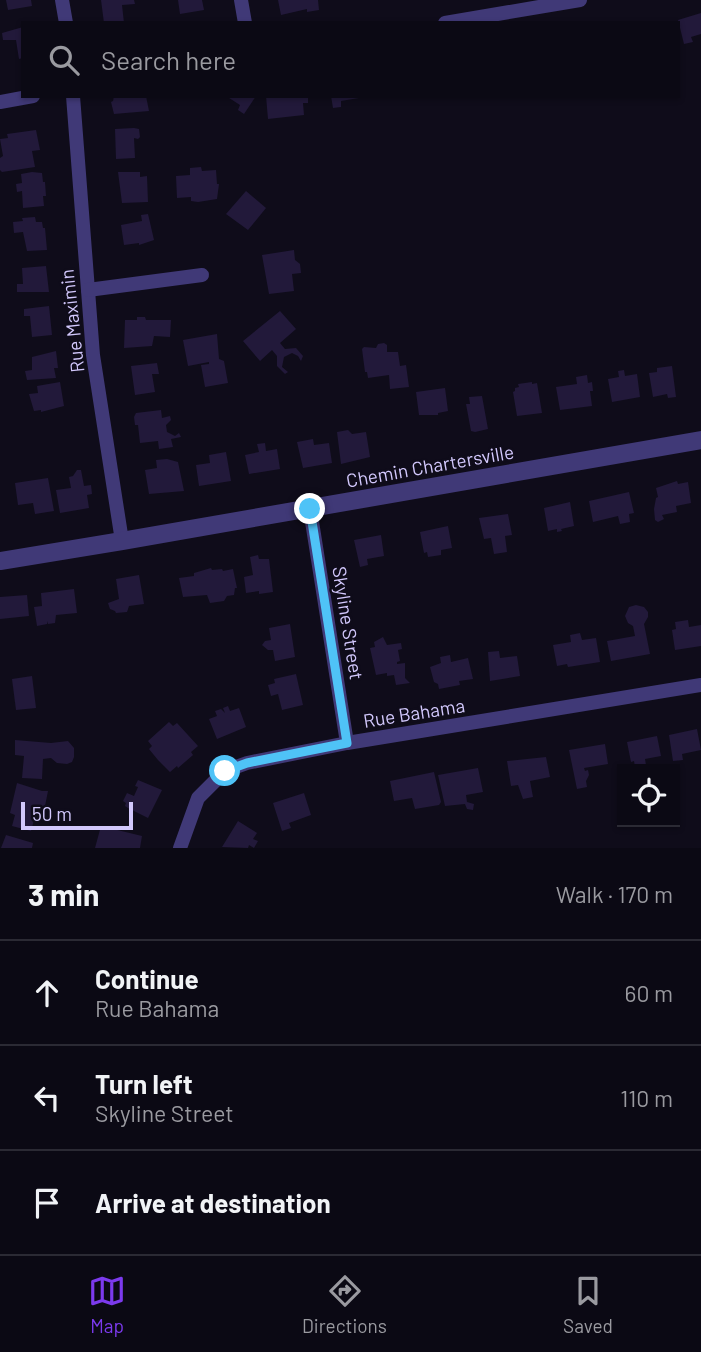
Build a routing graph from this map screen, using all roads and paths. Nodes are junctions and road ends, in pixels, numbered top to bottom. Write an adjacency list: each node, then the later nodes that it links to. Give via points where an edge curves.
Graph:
1 (62, 0): 4 (street)
2 (241, 0): 5 (street)
3 (580, 0): 6 (street)
4 (66, 21)
5 (245, 21)
6 (457, 21)
7 (22, 98): 9 (street)
8 (73, 98): 11 (street, Rue Maximin)
9 (0, 102)
10 (202, 275): 11 (street)
11 (88, 290): 14 (street, Rue Maximin, via 93,355)
12 (701, 440): 13 (street, Chemin Chartersville)
13 (310, 509): 14 (street, Chemin Chartersville); 17 (street, Skyline Street)
14 (122, 541): 15 (street, Chemin Chartersville)
15 (0, 561)
16 (701, 685): 17 (street, Rue Bahama)
17 (347, 743): 18 (street, Rue Bahama, via 225,771 198,798)
18 (180, 848)

